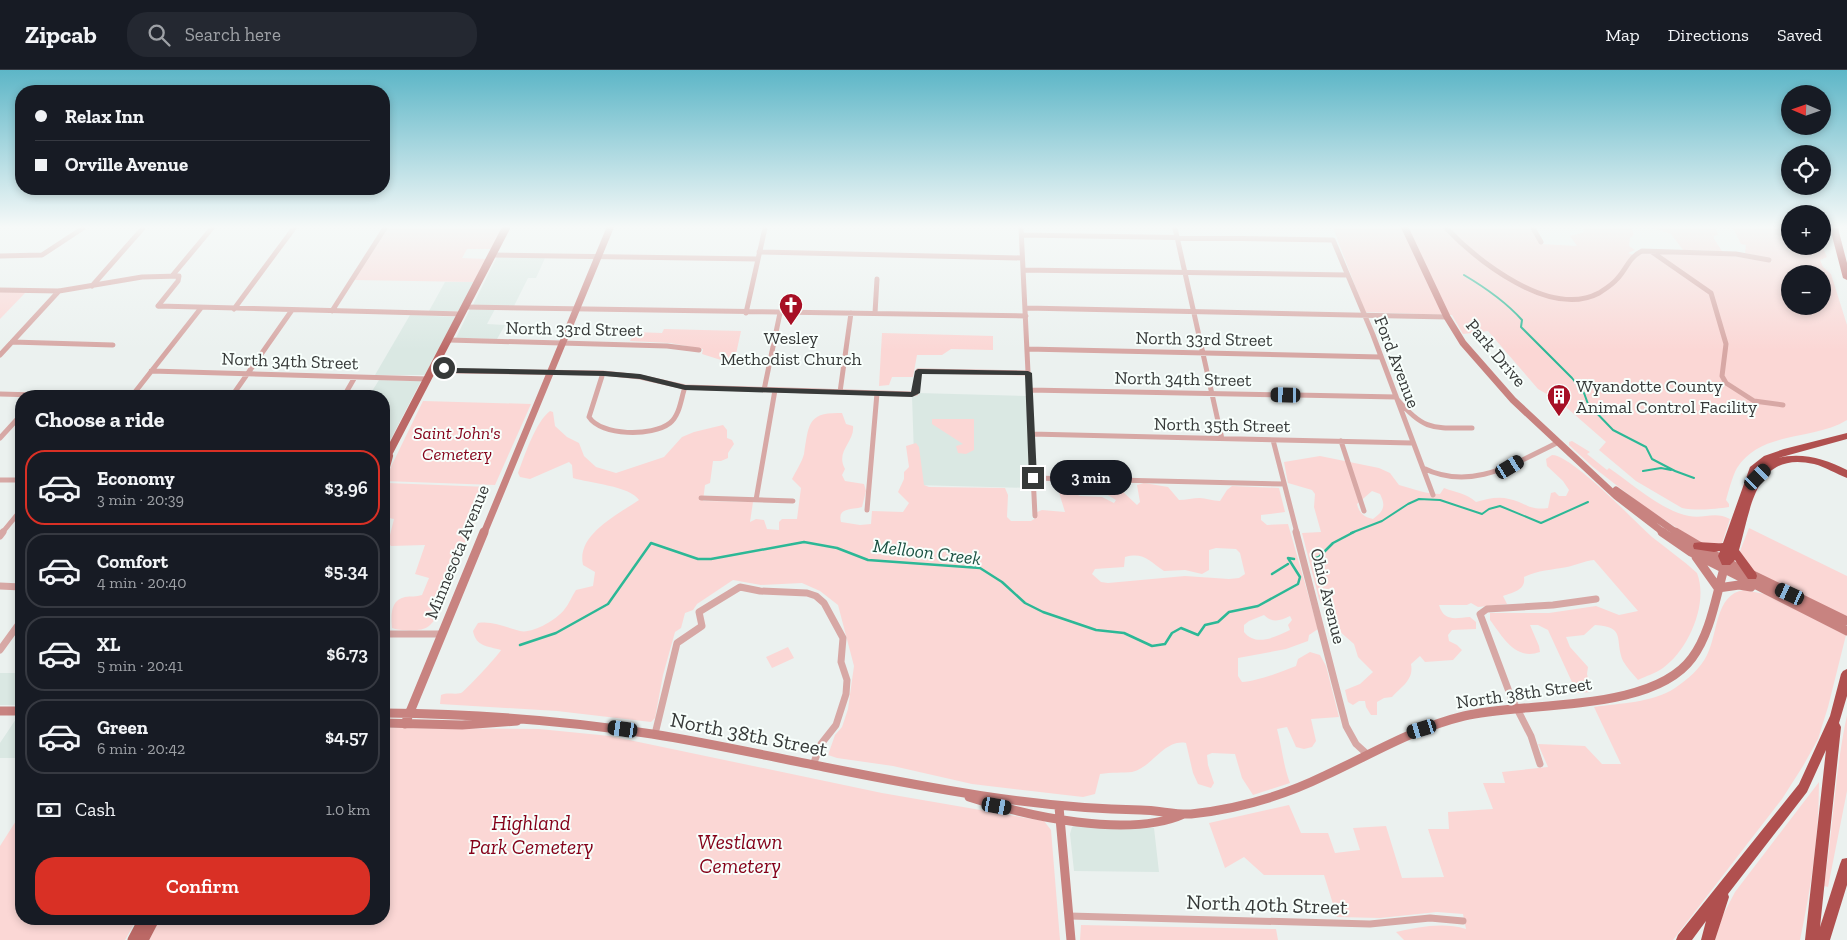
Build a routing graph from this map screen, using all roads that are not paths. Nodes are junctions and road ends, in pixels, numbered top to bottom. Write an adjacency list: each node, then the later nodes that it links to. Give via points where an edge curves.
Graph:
1 (107, 269): 19 (street)
2 (178, 269): 17 (street)
3 (264, 269): 23 (street)
4 (359, 269): 27 (street)
5 (486, 269): 28 (main road)
6 (593, 269): 25 (main road, Minnesota Avenue)
7 (756, 269): 29 (street)
8 (1184, 269): 15 (street)
9 (1344, 269): 16 (street, Ford Avenue)
10 (1424, 269): 36 (main road, Park Drive)
11 (1495, 269): 12 (street, via 1522,285 1563,300 1584,299 1597,294 1620,277)
12 (1625, 269)
13 (1676, 269): 67 (street, via 1711,293 1722,321 1726,344 1722,376 1726,384 1754,401)
14 (1023, 270): 15 (street); 24 (street)
15 (1185, 273): 16 (street); 30 (street)
16 (1347, 275): 34 (street, Ford Avenue)
17 (172, 276): 19 (street, via 142,277); 22 (street, via 179,276 178,281 158,306)
18 (877, 279): 33 (street)
19 (92, 286): 21 (street)
20 (0, 290): 21 (street)
21 (59, 291): 38 (street)
22 (201, 308): 23 (street); 47 (street)
23 (234, 308): 26 (street)
24 (1026, 308): 30 (street); 35 (street)
25 (577, 309): 28 (street); 29 (street); 39 (main road, Minnesota Avenue)
26 (292, 310): 27 (street); 51 (street)
27 (332, 311): 28 (street)
28 (464, 311): 37 (main road)
29 (746, 312): 31 (street)
30 (1194, 312): 34 (street); 43 (street)
31 (780, 313): 32 (street); 58 (street)
32 (851, 313): 33 (street); 61 (street)
33 (875, 313): 35 (street)
34 (1363, 315): 36 (street); 45 (street, Ford Avenue)
35 (1026, 316): 41 (street)
36 (1447, 317): 76 (main road, Park Drive, via 1491,377)
37 (449, 340): 39 (street, North 33rd Street); 46 (main road)
38 (12, 342): 40 (street); 44 (street)
39 (563, 343): 42 (street, North 33rd Street); 48 (main road, Minnesota Avenue)
40 (114, 346)
41 (1027, 349): 43 (street, North 33rd Street); 50 (street)
42 (699, 350)
43 (1203, 353): 45 (street, North 33rd Street); 64 (street)
44 (0, 355)
45 (1380, 357): 66 (street, Ford Avenue)
46 (434, 367): 48 (street); 53 (main road)
47 (151, 370): 51 (street, North 34th Street); 55 (street)
48 (550, 372): 49 (street); 108 (main road, Minnesota Avenue)
49 (604, 373): 54 (street); 54 (street, via 589,418 595,426 610,431 655,430 666,426 675,417)
50 (1028, 373): 60 (street); 62 (street, via 922,371 916,374 915,394)
51 (248, 374): 52 (street, North 34th Street); 56 (street)
52 (355, 377): 53 (street, North 34th Street); 57 (street)
53 (428, 379): 78 (main road)
54 (685, 387): 58 (street)
55 (134, 390)
56 (236, 390)
57 (347, 390)
58 (764, 390): 59 (street)
59 (776, 390): 61 (street); 87 (street)
60 (1029, 390): 64 (street, North 34th Street); 70 (street)
61 (840, 392): 62 (street)
62 (877, 393): 90 (street)
63 (0, 394): 65 (street)
64 (1212, 394): 66 (street, North 34th Street); 73 (street)
65 (15, 395)
66 (1396, 397): 69 (street, via 1414,420 1427,427); 77 (street, Ford Avenue)
67 (1783, 405)
68 (15, 421): 72 (street)
69 (1472, 428)
70 (1031, 434): 73 (street, North 35th Street); 81 (street)
71 (1847, 436): 89 (highway, via 1767,458 1753,470)
72 (0, 438)
73 (1222, 439): 74 (street, North 35th Street)
74 (1273, 440): 75 (street, North 35th Street); 84 (street, Ohio Avenue)
75 (1341, 442): 77 (street, North 35th Street); 91 (street)
76 (1559, 442): 79 (street, via 1510,467 1476,476 1437,476); 96 (main road, Park Drive, via 1644,519)
77 (1412, 443): 79 (street, Ford Avenue)
78 (390, 449)
79 (1422, 467): 85 (street, Ford Avenue)
80 (1847, 474): 89 (highway, via 1814,460 1796,458 1773,462 1758,477)
81 (1033, 478): 84 (street); 92 (street)
82 (0, 480): 83 (street)
83 (15, 480)
84 (1284, 484): 121 (street, Ohio Avenue, via 1346,726 1356,744)
85 (1433, 494)
86 (701, 498): 87 (street)
87 (756, 500): 88 (street)
88 (793, 501)
89 (1744, 506): 95 (highway)
90 (866, 510)
91 (1364, 511)
92 (1035, 516)
93 (15, 517): 94 (street)
94 (0, 536)
95 (1731, 545): 96 (highway); 97 (highway, via 1730,560); 98 (highway)
96 (1694, 549): 97 (main road, Park Drive); 101 (main road)
97 (1724, 566): 98 (main road); 101 (main road, North 38th Street); 102 (main road)
98 (1752, 576): 104 (main road)
99 (0, 586): 100 (street)
100 (15, 587)
101 (1718, 588): 102 (main road, via 1739,585); 111 (main road, North 38th Street, via 1696,654 1668,680 1640,692)
102 (1761, 589): 106 (main road)
103 (1596, 599): 111 (street, via 1482,612 1480,618)
104 (1847, 621)
105 (15, 629): 109 (street)
106 (1847, 631)
107 (390, 634): 108 (street)
108 (440, 634): 115 (main road, Minnesota Avenue)
109 (0, 650)
110 (1847, 674): 116 (highway)
111 (1518, 707): 121 (main road, North 38th Street, via 1451,720 1408,733); 122 (street)
112 (0, 711): 113 (main road)
113 (15, 711)
114 (390, 713): 115 (main road, North 38th Street)
115 (409, 713): 117 (main road, North 38th Street); 119 (main road, Minnesota Avenue)
116 (1836, 716): 129 (highway, via 1803,788); 139 (highway)
117 (526, 719): 119 (main road, North 38th Street, via 484,724); 120 (main road, North 38th Street)
118 (390, 724): 119 (main road, North 38th Street)
119 (405, 724)
120 (655, 734): 123 (main road, North 38th Street); 123 (street, via 678,643 702,626 699,612 740,587 807,593 824,604 843,638 841,662 847,687 836,725 822,744)
121 (1367, 754): 126 (main road, North 38th Street, via 1293,790 1240,806)
122 (1540, 764)
123 (813, 765): 124 (main road, North 38th Street)
124 (964, 795): 125 (main road, North 38th Street); 127 (main road, North 38th Street, via 983,803)
125 (1060, 806): 126 (main road, North 38th Street, via 1161,810); 127 (main road)
126 (1184, 814): 127 (main road, North 38th Street, via 1177,820 1149,824)
127 (1060, 819): 130 (main road)
128 (1847, 864): 140 (highway)
129 (1727, 887): 137 (highway); 138 (highway, via 1710,927)
130 (1069, 916): 131 (street, North 40th Street, via 1370,924 1430,918); 136 (main road)
131 (1463, 921)
132 (141, 925): 134 (main road)
133 (151, 925): 135 (main road)
134 (133, 940)
135 (143, 940)
136 (1071, 940)
137 (1683, 940)
138 (1708, 940)
139 (1812, 940)
140 (1823, 940)

